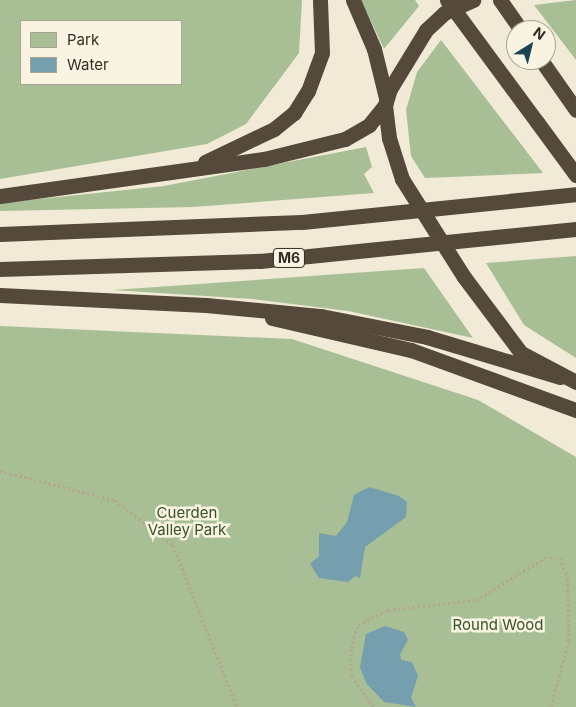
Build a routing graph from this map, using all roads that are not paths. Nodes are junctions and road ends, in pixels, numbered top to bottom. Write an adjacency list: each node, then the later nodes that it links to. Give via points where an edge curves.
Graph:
1 (320, 0): 10 (highway, via 324,33 320,62 294,113 246,145)
2 (353, 0): 8 (highway, via 374,50)
3 (447, 0): 11 (highway, bridge)
4 (474, 0): 8 (highway, via 444,13 426,30 404,60)
5 (500, 0): 6 (highway)
6 (514, 20)
7 (549, 70): 9 (highway)
8 (386, 102): 10 (highway, via 369,125 345,139 264,159); 19 (highway, bridge, via 389,138 402,179 464,276 514,346)
9 (576, 110)
10 (183, 171): 13 (highway)
11 (576, 175)
12 (576, 194): 15 (highway, M6, via 284,224)
13 (0, 196)
14 (576, 229): 16 (highway, M6, via 260,261)
15 (0, 234)
16 (0, 269)
17 (0, 294): 18 (highway)
18 (206, 305): 19 (highway, via 283,311 373,325 475,349); 21 (highway, via 411,350)
19 (560, 377): 20 (highway)
20 (576, 382)
21 (576, 410)

